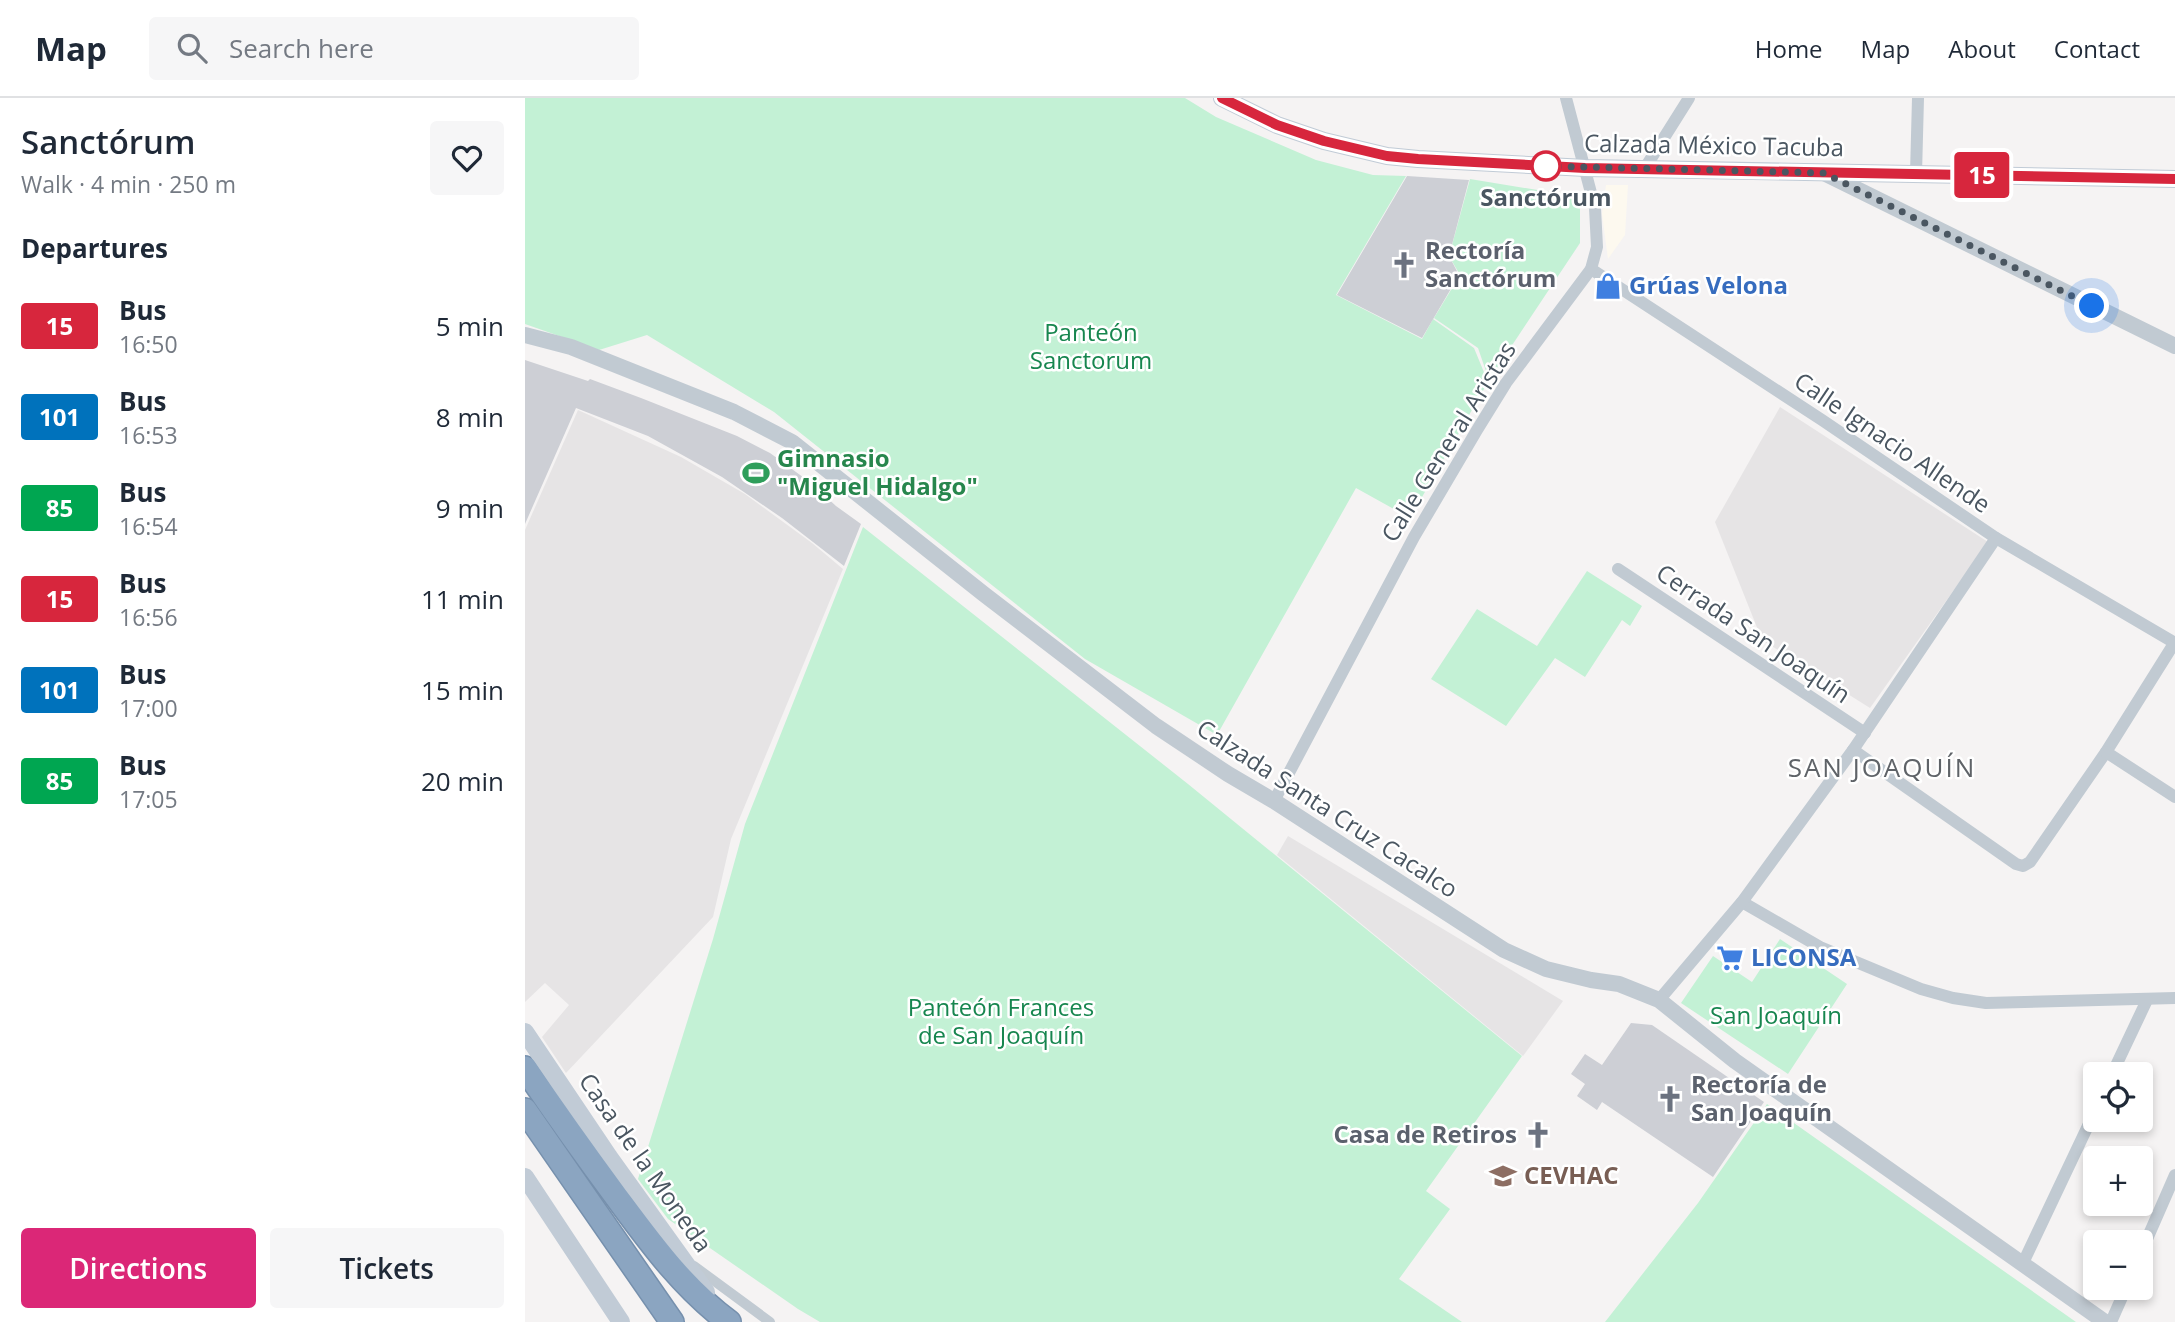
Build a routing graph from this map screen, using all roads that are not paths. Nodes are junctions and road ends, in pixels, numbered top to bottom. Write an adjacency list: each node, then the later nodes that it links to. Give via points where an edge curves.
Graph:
1 (1222, 98): 5 (main road, Calzada México Tacuba, via 1277,125 1387,156)
2 (1566, 98): 5 (street, Calle General Aristas)
3 (1689, 98): 6 (street)
4 (1918, 98): 8 (street)
5 (1585, 168): 6 (main road, Calzada México Tacuba); 10 (street, Calle General Aristas, via 1597,228)
6 (1645, 168): 7 (main road, Calzada México Tacuba)
7 (1824, 173): 8 (main road, Calzada México Tacuba); 12 (street)
8 (1916, 174): 9 (main road, Calzada México Tacuba)
9 (2175, 179)
10 (1591, 269): 13 (street, Calle Ignacio Allende); 20 (street, Calle General Aristas, via 1477,430 1414,537)
11 (525, 335): 20 (street, Calzada Santa Cruz Cacalco, via 571,347 734,412 792,442 1156,726)
12 (2175, 346)
13 (1996, 538): 15 (street, Calle Ignacio Allende); 16 (street)
14 (1618, 569): 16 (street, Cerrada San Joaquín)
15 (2175, 643): 18 (street)
16 (1865, 733): 17 (street)
17 (1853, 750): 18 (street, via 2023,866); 21 (street)
18 (2106, 752): 19 (street)
19 (2175, 797)
20 (1274, 801): 23 (street, Calzada Santa Cruz Cacalco, via 1514,956 1546,969 1619,984)
21 (1742, 902): 23 (street); 24 (street, via 1820,947 1953,998 1986,1003)
22 (2175, 999): 24 (street)
23 (1659, 1000): 34 (street, Calzada Santa Cruz Cacalco, via 1735,1060)
24 (2147, 1000): 26 (street)
25 (525, 1032): 33 (main road, Casa de la Moneda)
26 (2118, 1062)
27 (525, 1068): 36 (highway, via 664,1261)
28 (525, 1110): 38 (highway)
29 (2085, 1132): 34 (street)
30 (2175, 1175): 32 (street)
31 (525, 1177): 37 (main road)
32 (2151, 1230)
33 (675, 1251): 36 (main road, Casa de la Moneda); 39 (street)
34 (2023, 1263): 40 (street, Calzada Santa Cruz Cacalco)
35 (2121, 1300): 41 (street)
36 (728, 1321)
37 (621, 1322)
38 (672, 1322)
39 (770, 1322)
40 (2105, 1322)
41 (2111, 1322)

